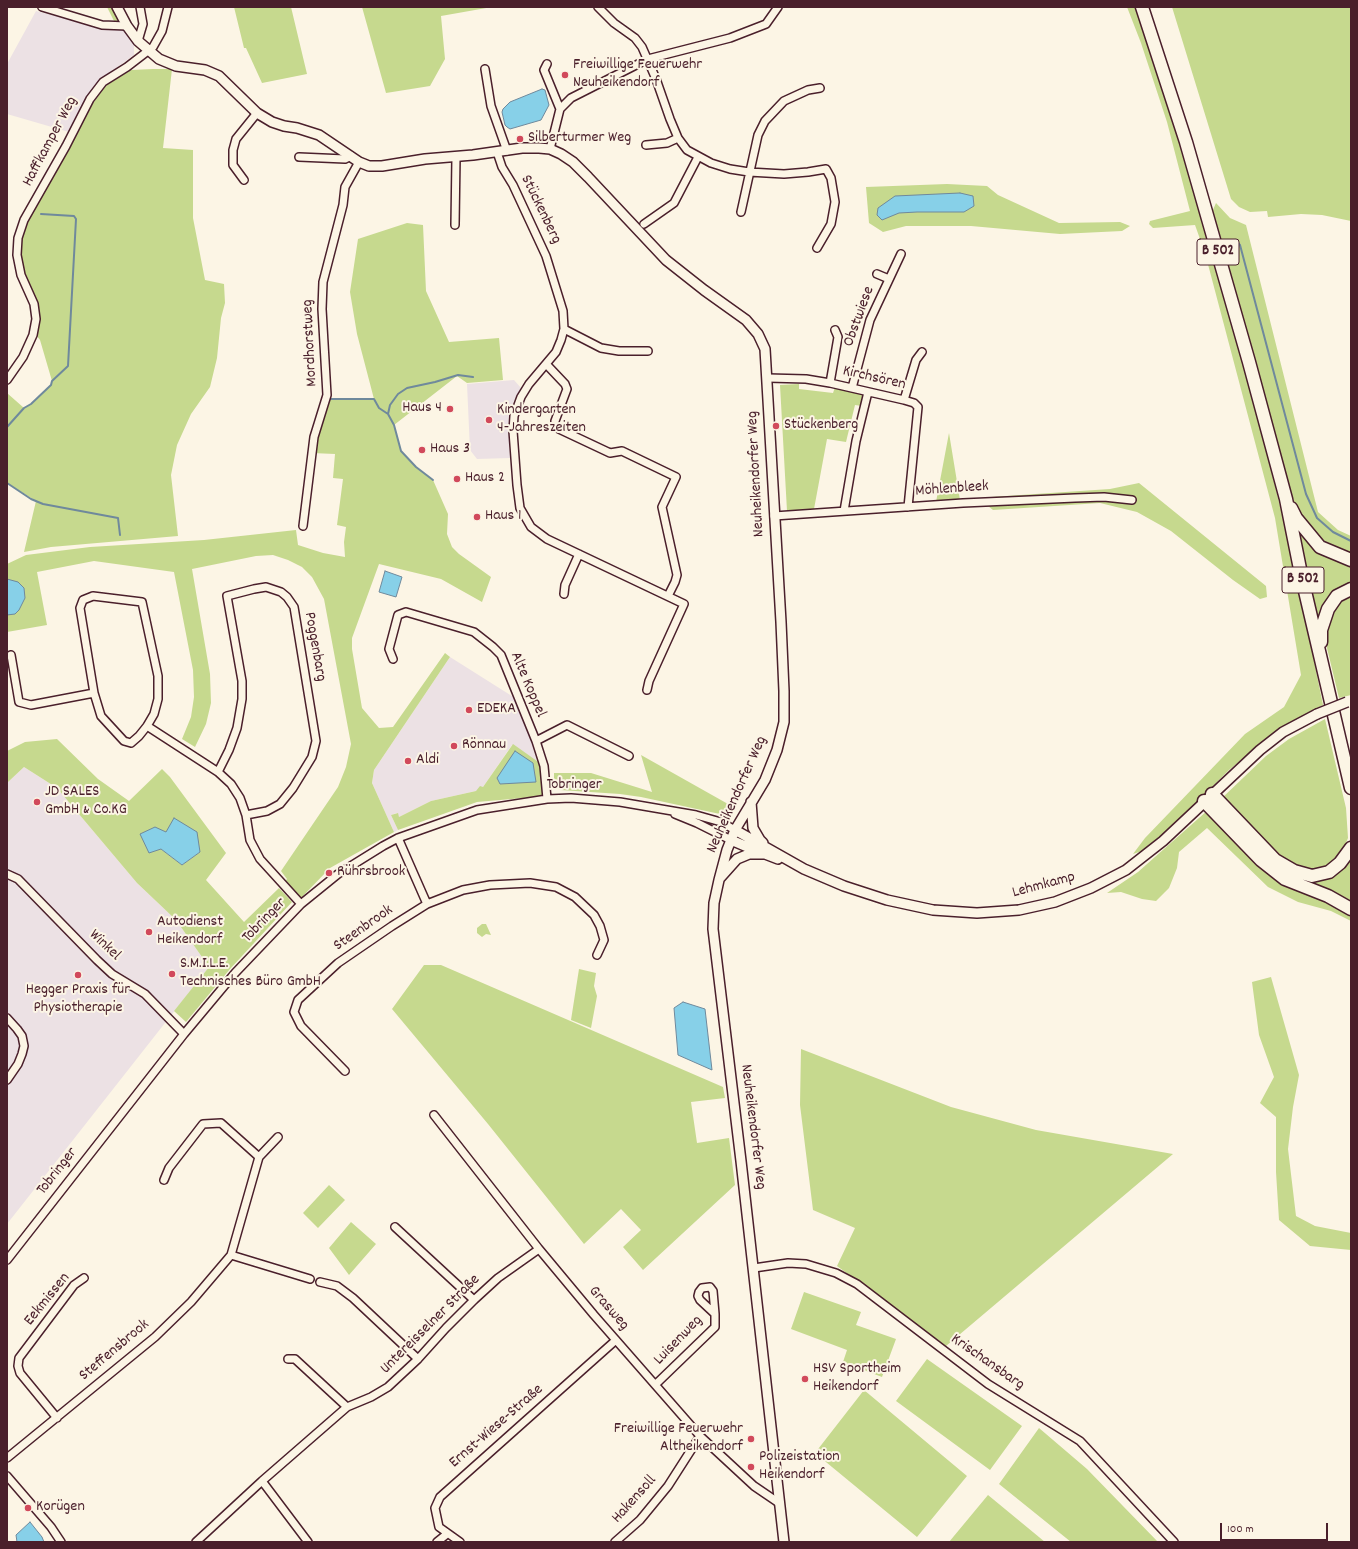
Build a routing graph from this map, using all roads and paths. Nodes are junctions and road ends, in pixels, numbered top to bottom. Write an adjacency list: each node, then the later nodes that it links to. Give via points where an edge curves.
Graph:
1 (42, 7): 8 (street, via 102,25)
2 (117, 7): 8 (street, Neuheikendorfer Weg)
3 (140, 7): 9 (street, via 143,24)
4 (168, 7): 10 (street, via 162,31)
5 (598, 7): 11 (street, via 614,23 636,38)
6 (778, 7): 11 (street, via 766,24 730,38)
7 (1142, 7): 47 (highway, B 502, via 1186,142)
8 (127, 26): 9 (street, Neuheikendorfer Weg)
9 (138, 40): 10 (street, Neuheikendorfer Weg)
10 (149, 51): 16 (street, Neuheikendorfer Weg, via 168,64 205,70 219,76); 42 (street, Haffkamper Weg, via 103,82 90,99 24,220 18,238 17,255 21,275 34,304 36,319 33,335 23,357)
11 (648, 59): 15 (street, via 571,98); 17 (street)
12 (546, 64): 15 (street, via 544,70)
13 (485, 69): 20 (street, via 491,106)
14 (820, 88): 27 (street, via 808,90 784,101 765,121 758,136)
15 (560, 109): 19 (street)
16 (257, 113): 22 (street, Neuheikendorfer Weg, via 272,122 319,135); 28 (street, via 236,139 232,150 233,165)
17 (678, 138): 18 (street, via 667,143); 24 (street, via 687,150)
18 (646, 145)
19 (550, 149): 20 (street, Neuheikendorfer Weg); 41 (street, Neuheikendorfer Weg, via 573,162 666,260 746,320 758,334 765,349)
20 (507, 151): 21 (street, Neuheikendorfer Weg)
21 (497, 152): 23 (street, Neuheikendorfer Weg); 36 (street, Stückenberg, via 546,256 563,311)
22 (351, 156): 25 (street, via 345,159); 26 (street, Neuheikendorfer Weg)
23 (456, 157): 26 (street, Neuheikendorfer Weg, via 382,166 369,166); 31 (street)
24 (698, 157): 27 (street, via 711,164); 30 (street, via 674,203)
25 (299, 158)
26 (359, 162): 52 (street, Mordhorstweg, via 345,187 343,205 323,282 322,309 328,395 314,437)
27 (750, 172): 29 (street); 32 (street, via 784,174 826,169 831,178 835,202 831,224)
28 (244, 180)
29 (741, 212)
30 (644, 224)
31 (455, 225)
32 (817, 248)
33 (901, 254): 35 (street, Obstwiese)
34 (877, 274): 35 (street, Obstwiese)
35 (889, 279): 44 (street, Obstwiese, via 870,320)
36 (564, 329): 38 (street, via 601,348); 40 (street, Stückenberg, via 562,340)
37 (835, 330): 43 (street, via 838,338)
38 (648, 351)
39 (922, 352): 46 (street, via 916,360)
40 (547, 365): 53 (street, Stückenberg, via 529,384 514,416 518,498 531,527 547,539); 57 (street, via 567,389 555,426 610,453 622,451 676,477 662,507 677,575)
41 (768, 378): 43 (street, Kirchsören, via 806,379); 51 (street, Neuheikendorfer Weg)
42 (7, 380)
43 (830, 383): 44 (street, Kirchsören)
44 (852, 388): 45 (street, Kirchsören)
45 (868, 392): 46 (street, Kirchsören); 50 (street)
46 (904, 400): 49 (street, Kirchsören, via 918,407)
47 (1286, 499): 54 (highway, via 1296,518 1320,547); 60 (highway, B 502)
48 (1132, 500): 49 (street, Möhlenbleek, via 1093,497)
49 (908, 507): 50 (street, Möhlenbleek)
50 (844, 510): 51 (street, Möhlenbleek)
51 (774, 516): 71 (street, Neuheikendorfer Weg, via 784,722 777,750 765,780)
52 (303, 526)
53 (579, 554): 56 (street, via 565,585); 57 (street, Stückenberg)
54 (1351, 560)
55 (1351, 589): 60 (highway, via 1337,596 1328,609 1321,630)
56 (564, 594)
57 (668, 596): 61 (street, Stückenberg, via 684,604 648,681)
58 (11, 655): 62 (street, via 19,702 31,705)
59 (393, 660): 65 (street, Alte Koppel, via 389,649 398,615 406,612 474,632 501,655)
60 (1322, 660): 68 (highway, B 502)
61 (647, 690)
62 (94, 693): 64 (street, via 101,716 124,741 131,742); 64 (street, via 80,608 83,600 93,596 142,602 158,676 158,699)
63 (1349, 702): 69 (street, Lehmkamp, bridge, via 1317,714 1277,737)
64 (147, 726): 67 (street)
65 (536, 741): 66 (street, Alte Koppel, via 567,725); 70 (street, Alte Koppel, via 544,766)
66 (629, 756)
67 (218, 772): 73 (street, via 231,784 240,798); 73 (street, Poggenbarg, via 237,728 242,699 242,681 227,596 266,587 284,594 294,608 316,741 312,757 280,804 267,811)
68 (1351, 788)
69 (1208, 797): 77 (highway, via 1275,860 1294,870 1312,876 1329,872 1340,863); 78 (street, Lehmkamp, via 1163,841 1126,870 1091,888 1055,902 1019,910 977,913 933,910 887,900); 83 (highway, via 1261,860 1285,879 1328,896)
70 (547, 799): 72 (street, Tobringer, via 600,799); 75 (street, Tobringer, via 477,810)
71 (751, 802): 74 (street, Neuheikendorfer Weg); 78 (street, via 755,832)
72 (662, 809): 74 (street, Tobringer, via 696,815 720,822); 76 (street, Tobringer)
73 (246, 815): 81 (street, via 250,840 260,859)
74 (735, 830): 76 (street, Neuheikendorfer Weg); 78 (street)
75 (398, 838): 81 (street, Tobringer, via 338,874); 82 (street)
76 (731, 840): 78 (street); 80 (street, Neuheikendorfer Weg)
77 (1351, 848)
78 (768, 853): 80 (street, via 740,857)
79 (7, 874): 86 (street, Winkel, via 18,880 112,974 145,994)
80 (718, 880): 97 (street, Neuheikendorfer Weg, via 713,929)
81 (301, 904): 86 (street, Tobringer, via 235,972)
82 (427, 904): 84 (street, via 463,890 490,885 530,883 556,887 574,897 594,915 604,940); 87 (street, Steenbrook, via 338,963 298,1000 294,1012 301,1026)
83 (1351, 909)
84 (597, 955)
85 (7, 1018): 88 (street, via 22,1036 24,1046 18,1064)
86 (184, 1034): 96 (street, Tobringer)
87 (345, 1071)
88 (7, 1080)
89 (434, 1115): 94 (street, Grasweg)
90 (278, 1137): 91 (street, Steffensbrook)
91 (259, 1158): 92 (street, via 221,1123 204,1124 169,1168); 95 (street, Steffensbrook)
92 (164, 1180)
93 (395, 1227): 101 (street)
94 (539, 1249): 101 (street, Untereisselner Straße, via 498,1278); 103 (street, Grasweg)
95 (231, 1254): 99 (street); 108 (street, Steffensbrook, via 191,1302 155,1337)
96 (7, 1260)
97 (754, 1268): 113 (street, Neuheikendorfer Weg); 122 (street, Krischansbarg, via 788,1263 806,1264 836,1273 857,1284 988,1384 1080,1441)
98 (84, 1278): 108 (street, Eekmissen, via 74,1285 19,1358 20,1373)
99 (310, 1279)
100 (320, 1282): 105 (street, via 337,1286 354,1298)
101 (474, 1300): 105 (street, Untereisselner Straße)
102 (715, 1314): 106 (street, Luisenweg, via 715,1327)
103 (616, 1340): 106 (street, Grasweg); 114 (street, Ernst-Wiese-Straße, via 440,1497 435,1513 439,1527)
104 (288, 1359): 107 (street, via 295,1359)
105 (418, 1359): 107 (street, Untereisselner Straße, via 388,1387)
106 (656, 1384): 109 (street, Grasweg)
107 (347, 1407): 112 (street, Untereisselner Straße)
108 (57, 1418): 110 (street, Steffensbrook)
109 (700, 1436): 113 (street, Grasweg, via 754,1486); 120 (street, Hakensoll, via 664,1491 640,1520)
110 (7, 1458)
111 (7, 1476): 115 (street)
112 (262, 1481): 116 (street, Untereisselner Straße); 117 (street)
113 (779, 1503): 121 (street, Neuheikendorfer Weg)
114 (447, 1534): 118 (street); 119 (street, Ernst-Wiese-Straße)
115 (62, 1542)
116 (196, 1542)
117 (308, 1542)
118 (437, 1542)
119 (460, 1542)
120 (615, 1542)
121 (784, 1542)
122 (1174, 1542)

